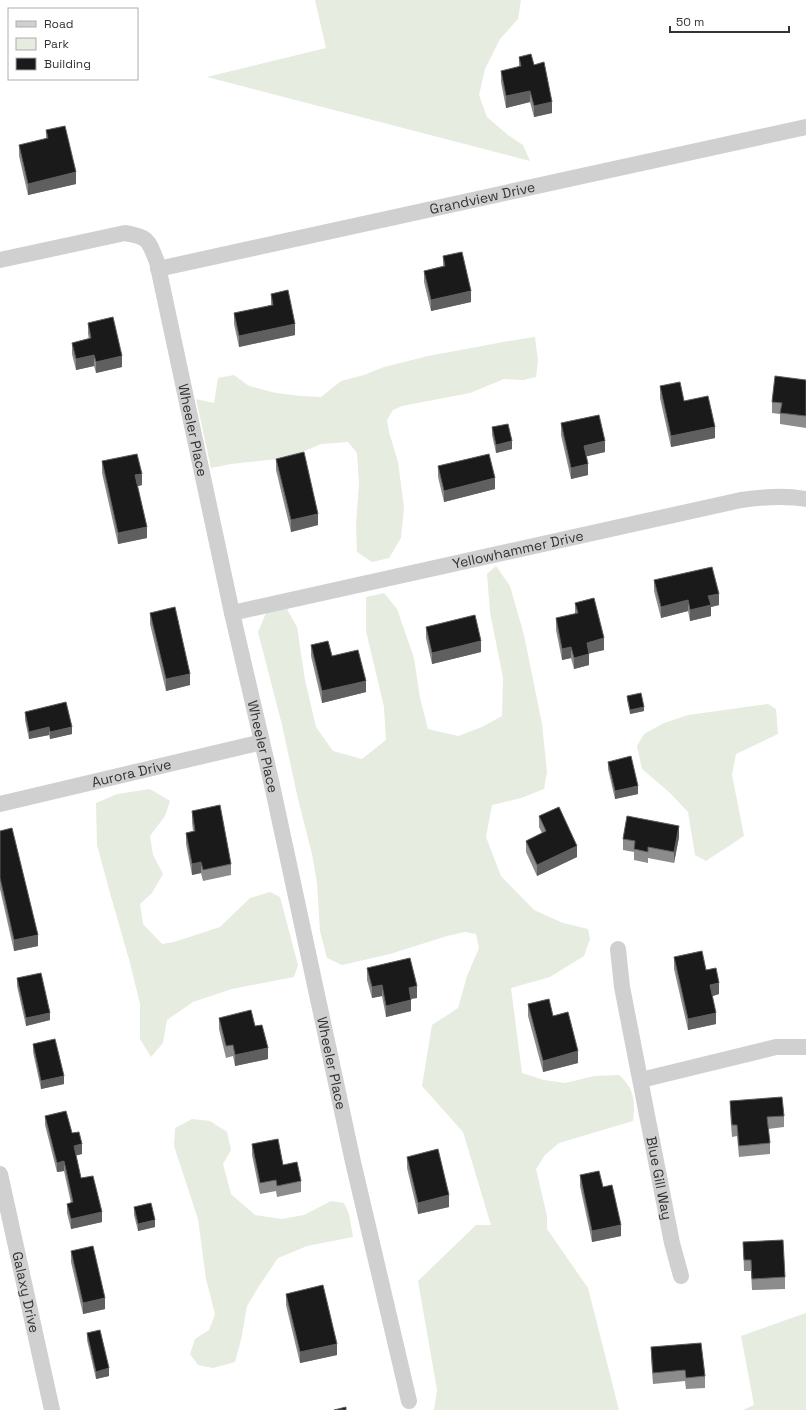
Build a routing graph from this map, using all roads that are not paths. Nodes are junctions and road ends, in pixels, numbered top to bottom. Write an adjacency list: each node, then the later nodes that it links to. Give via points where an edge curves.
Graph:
1 (806, 127): 3 (street, Grandview Drive)
2 (0, 260): 3 (street, Wheeler Place, via 125,233 141,236 150,244)
3 (158, 269): 5 (street, Wheeler Place)
4 (806, 499): 5 (street, Yellowhammer Drive, via 781,497 741,500)
5 (232, 613): 6 (street, Wheeler Place)
6 (262, 742): 7 (street, Aurora Drive); 13 (street, Wheeler Place, via 353,1162)
7 (0, 804)
8 (618, 949): 10 (street, Blue Gill Way, via 622,987)
9 (806, 1047): 10 (street, via 776,1047)
10 (641, 1080): 12 (street, Blue Gill Way, via 672,1243)
11 (0, 1174): 14 (street, Galaxy Drive)
12 (681, 1276)
13 (409, 1401)
14 (52, 1410)

